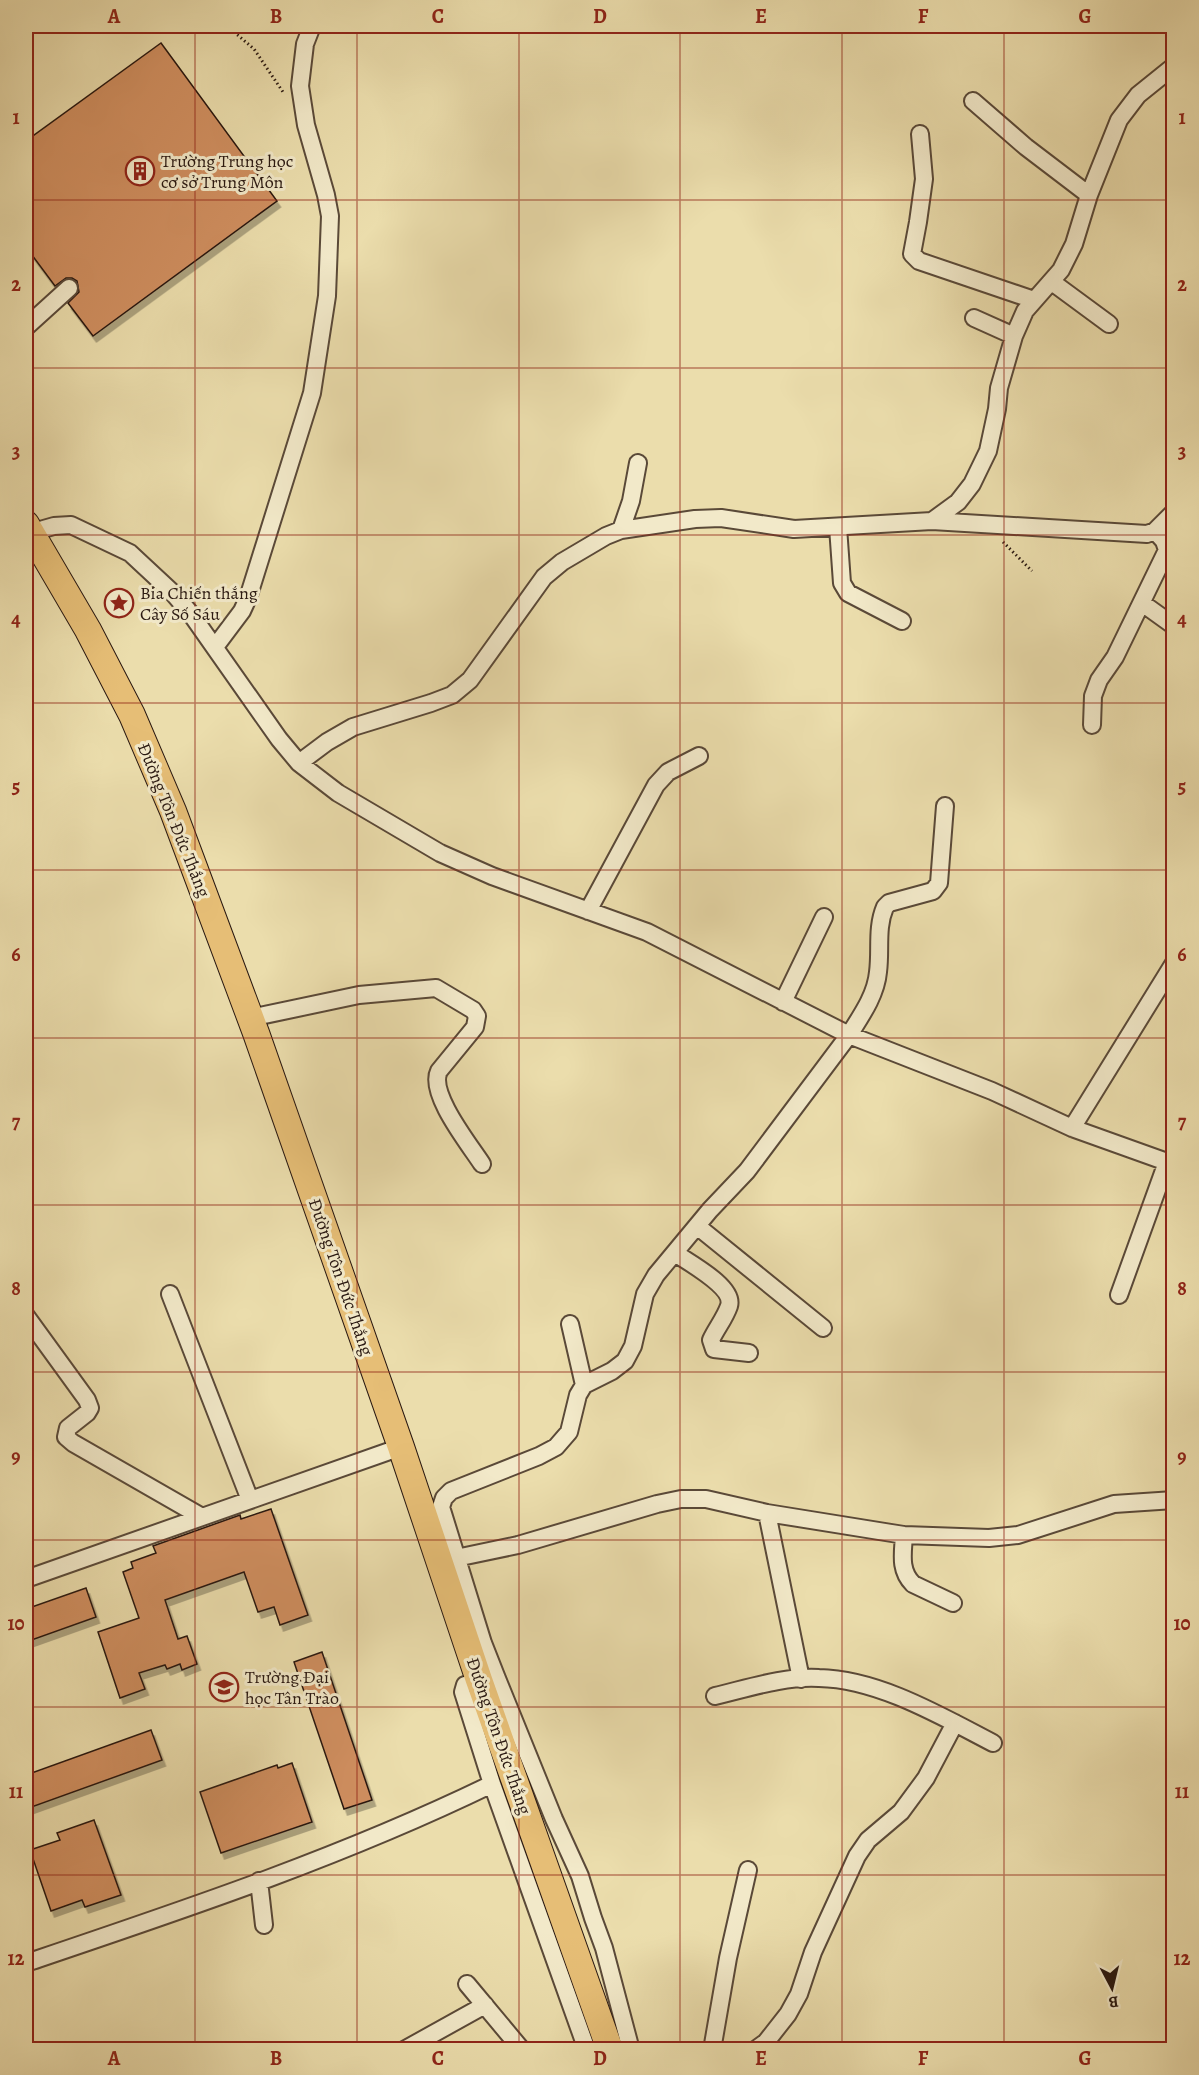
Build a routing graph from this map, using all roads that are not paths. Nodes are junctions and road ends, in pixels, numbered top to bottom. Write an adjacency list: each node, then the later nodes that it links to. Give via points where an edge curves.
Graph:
1 (312, 26): 23 (street, via 305,44 300,86 330,216 324,318 312,393 248,598)
2 (1173, 66): 5 (street, via 1138,95 1119,120)
3 (973, 101): 5 (street)
4 (920, 134): 8 (street, via 924,179 912,254 919,261)
5 (1089, 195): 6 (street, via 1074,244)
6 (1052, 282): 8 (street); 10 (street)
7 (69, 288): 11 (street)
8 (1034, 300): 12 (street)
9 (974, 318): 12 (street)
10 (1109, 324)
11 (26, 327)
12 (1014, 336): 15 (street, via 999,388 988,451 958,502)
13 (638, 463): 18 (street)
14 (1173, 512): 19 (street)
15 (932, 521): 16 (street); 19 (street, via 1147,534)
16 (838, 527): 18 (street, via 794,528 712,518); 21 (street, via 842,583 848,594)
17 (27, 530): 23 (street, via 71,525 130,553 173,593); 32 (highway, Đường Tôn Đức Thắng, via 88,630 132,715)
18 (621, 530): 26 (street, via 562,562 544,577 470,680 452,695 353,727)
19 (1155, 531): 20 (street, via 1167,550)
20 (1142, 603): 22 (street); 24 (street, via 1099,680 1093,696)
21 (902, 621)
22 (1173, 626)
23 (215, 647): 26 (street)
24 (1092, 724)
25 (699, 756): 28 (street, via 668,772 656,785)
26 (299, 763): 28 (street, via 338,793 440,853)
27 (945, 806): 33 (street, via 939,884 933,891 885,907 878,941 876,986)
28 (588, 911): 31 (street, via 647,932)
29 (824, 917): 31 (street)
30 (1173, 963): 34 (street)
31 (783, 1002): 33 (street)
32 (250, 1017): 35 (street, via 359,995 436,988 473,1010 477,1016 475,1027 436,1078 448,1112); 46 (highway, Đường Tôn Đức Thắng)
33 (849, 1035): 34 (street, via 992,1091); 37 (street, via 747,1171)
34 (1072, 1128): 36 (street)
35 (482, 1164)
36 (1170, 1164): 40 (street)
37 (697, 1226): 38 (street); 43 (street)
38 (675, 1253): 44 (street, via 717,1282 730,1299 711,1340 714,1349); 45 (street, via 645,1294 633,1346 625,1361)
39 (170, 1294): 47 (street)
40 (1119, 1295)
41 (26, 1317): 50 (street, via 90,1408 68,1428 66,1437)
42 (570, 1324): 45 (street)
43 (823, 1328)
44 (749, 1353)
45 (584, 1385): 52 (street, via 569,1432 556,1447 451,1491 444,1498 441,1507)
46 (401, 1447): 47 (street); 55 (highway, Đường Tôn Đức Thắng)
47 (249, 1500): 50 (street)
48 (1173, 1500): 51 (street, via 1114,1504 1017,1535)
49 (767, 1513): 51 (street); 52 (street, via 706,1499 681,1499 518,1545); 56 (street)
50 (202, 1517): 53 (street)
51 (904, 1535): 54 (street, via 903,1565 908,1579)
52 (456, 1558): 55 (street)
53 (26, 1579)
54 (953, 1603)
55 (487, 1678): 60 (street, via 465,1685 463,1692); 70 (highway, Đường Tôn Đức Thắng); 71 (street, via 580,1876 586,1920 604,1948)
56 (801, 1679): 57 (street); 58 (street, via 861,1684)
57 (715, 1696)
58 (955, 1723): 59 (street); 73 (street, via 920,1787 857,1856 794,2004 766,2042)
59 (993, 1743)
60 (492, 1784): 62 (street, via 342,1850); 69 (street, via 549,1931)
61 (748, 1870): 72 (street)
62 (259, 1881): 63 (street); 64 (street)
63 (264, 1925)
64 (26, 1963)
65 (467, 1984): 66 (street)
66 (485, 2005): 67 (street); 68 (street)
67 (404, 2049)
68 (522, 2049)
69 (587, 2049)
70 (610, 2049)
71 (632, 2049)
72 (712, 2049)
73 (755, 2049)

